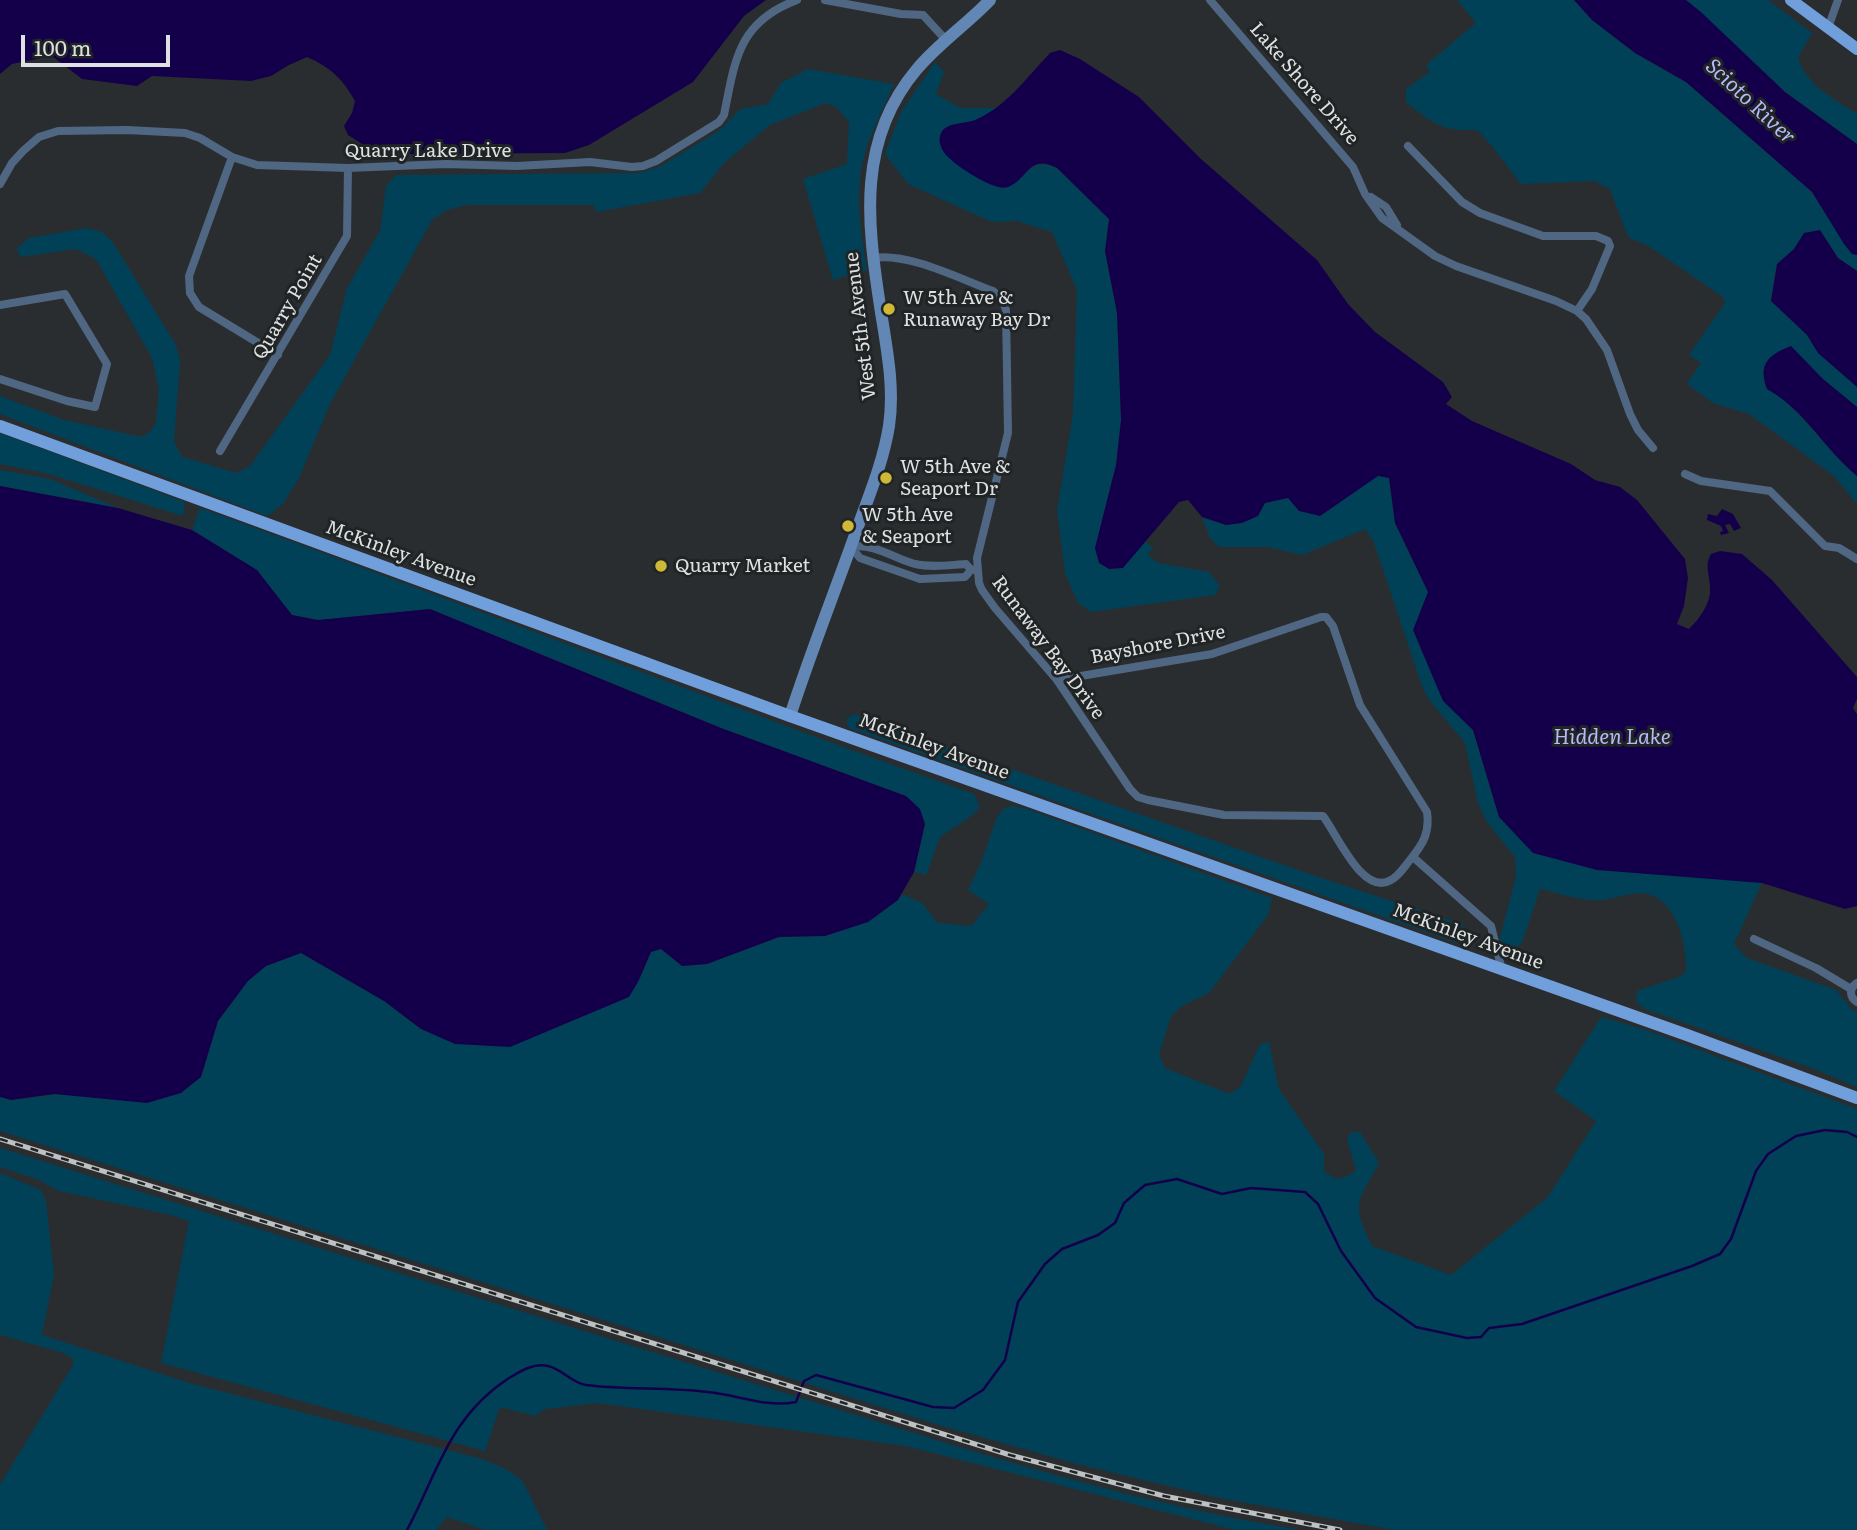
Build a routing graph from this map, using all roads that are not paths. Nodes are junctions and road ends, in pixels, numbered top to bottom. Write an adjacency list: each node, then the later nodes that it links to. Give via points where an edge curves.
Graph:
1 (797, 0): 12 (street, Quarry Lake Drive, via 764,17 743,40 719,122 643,166 590,162)
2 (825, 0): 8 (street, via 922,15)
3 (990, 0): 8 (main road, West 5th Avenue)
4 (1210, 0): 16 (street, Lake Shore Drive, via 1353,167 1365,194 1386,207 1398,228 1456,266)
5 (1791, 0): 7 (main road)
6 (1838, 0): 7 (street)
7 (1828, 28): 9 (main road)
8 (946, 40): 14 (main road, West 5th Avenue, via 915,71 880,138 869,192)
9 (1857, 49)
10 (1408, 146): 16 (street, via 1462,202 1480,213 1543,236 1608,240 1610,246 1592,289)
11 (232, 158): 12 (street, Quarry Lake Drive, via 257,165); 13 (street, Quarry Lake Drive, via 185,133 58,131 39,137 23,150); 17 (street, via 189,276 190,292 199,307)
12 (348, 168): 17 (street, Quarry Point, via 347,236)
13 (0, 184)
14 (873, 258): 23 (main road, West 5th Avenue, via 891,412 876,478); 25 (street, Runaway Bay Drive, via 903,258 993,291 1006,310 1008,433)
15 (0, 305): 18 (street, via 65,294 107,364 95,407)
16 (1577, 311): 20 (street, Lake Shore Drive, via 1606,350 1630,414)
17 (278, 355): 21 (street, Quarry Point)
18 (0, 379)
19 (0, 426): 27 (main road, McKinley Avenue)
20 (1653, 448)
21 (220, 451)
22 (1685, 474): 24 (street, via 1701,481 1770,491 1825,546)
23 (851, 547): 25 (street, via 865,545 916,564 966,564); 25 (street, via 860,558 920,579 965,577); 27 (main road, West 5th Avenue)
24 (1857, 559)
25 (974, 570): 26 (street, Runaway Bay Drive, via 982,590)
26 (1056, 680): 28 (street, Runaway Bay Drive, via 1138,797 1224,815 1323,816 1359,870 1379,884 1398,875); 28 (street, Bayshore Drive, via 1212,654 1326,617 1334,626 1360,705 1427,812 1426,839)
27 (790, 716): 30 (main road, McKinley Avenue)
28 (1413, 857): 30 (street, via 1491,926)
29 (1754, 939): 31 (street)
30 (1502, 970): 33 (main road, McKinley Avenue)
31 (1854, 986): 32 (street, via 1851,996)
32 (1857, 1002)
33 (1857, 1098)

